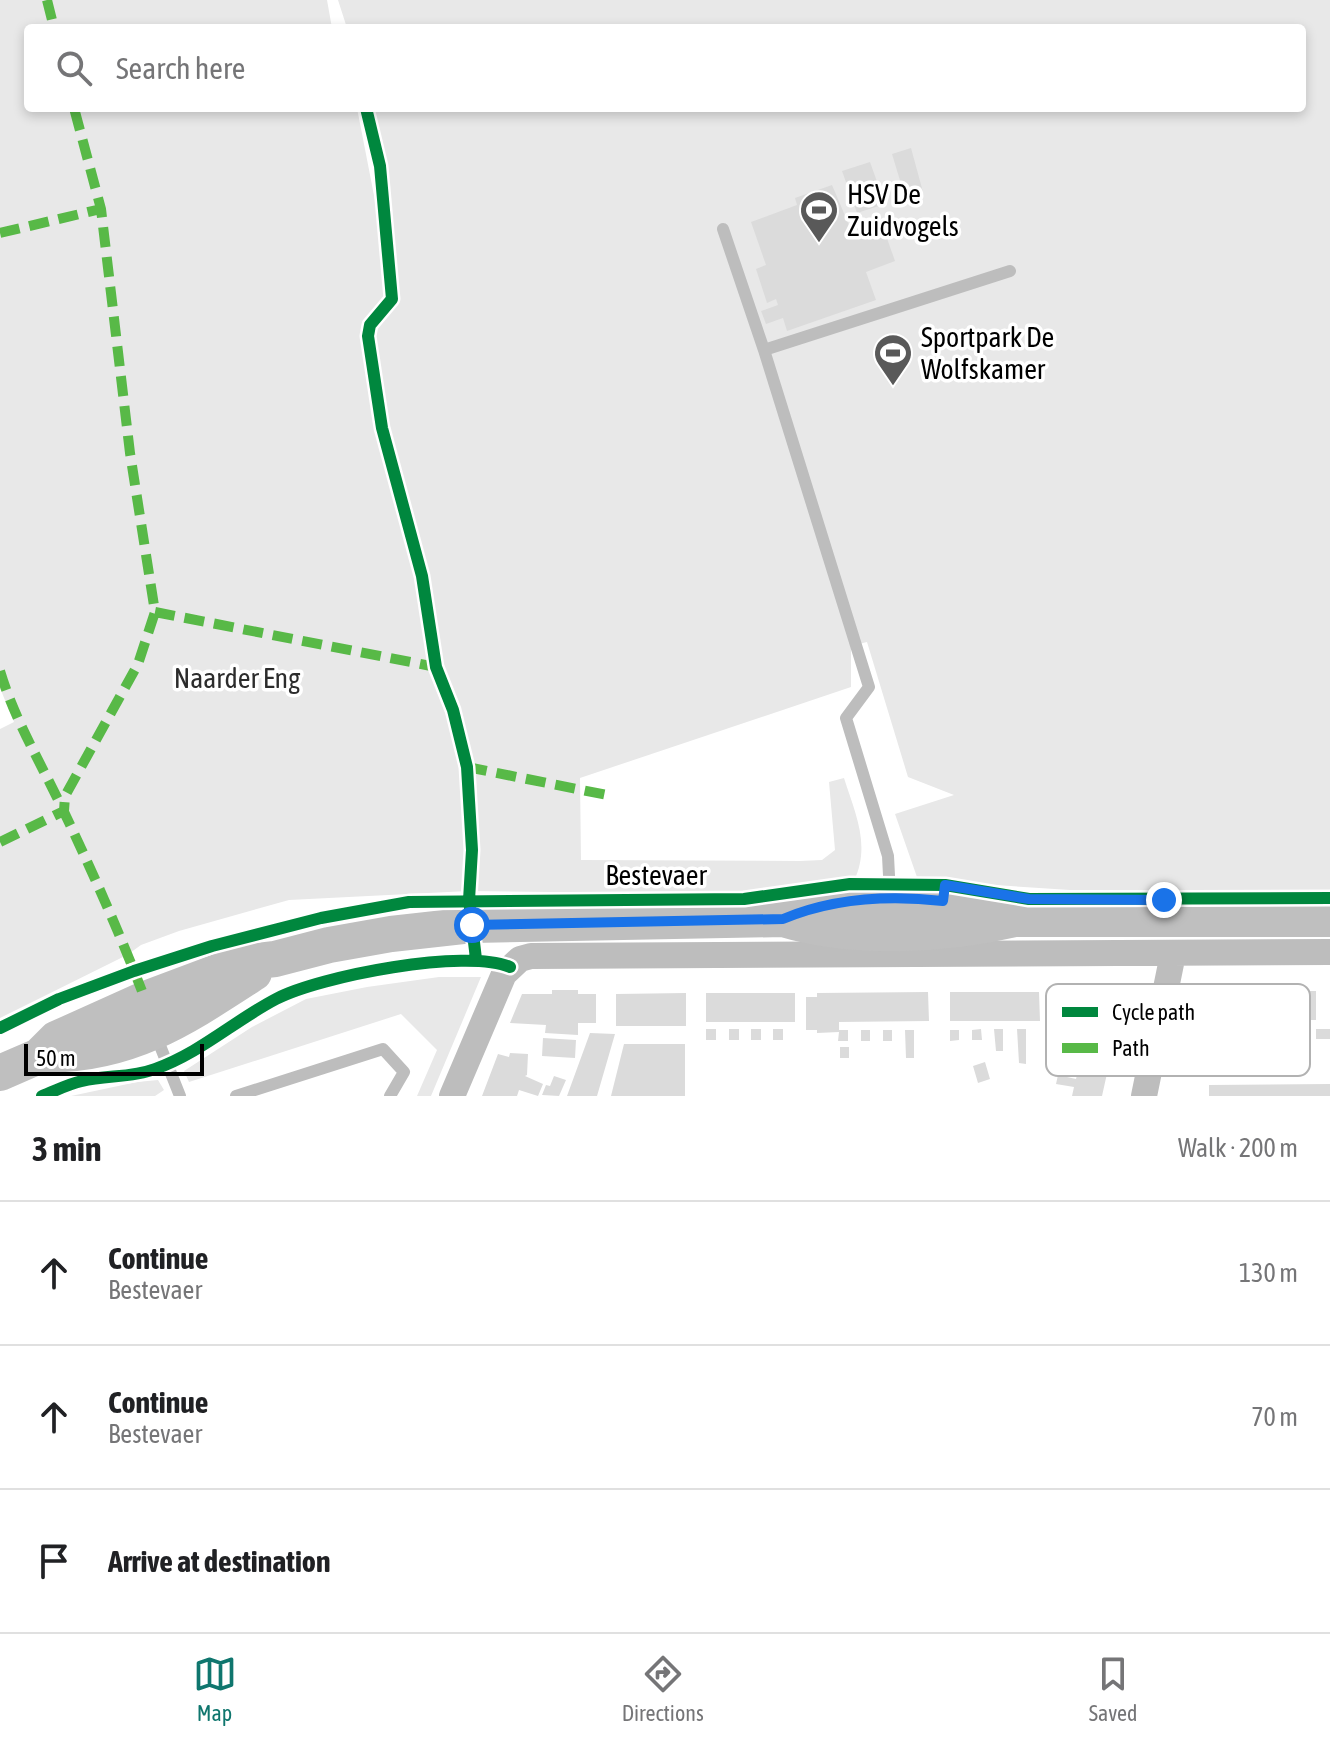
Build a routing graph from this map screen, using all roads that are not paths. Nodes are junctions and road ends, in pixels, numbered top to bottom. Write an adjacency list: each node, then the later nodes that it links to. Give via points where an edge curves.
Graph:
1 (723, 229): 3 (lane)
2 (1010, 271): 3 (lane)
3 (764, 350): 4 (lane, via 869,687 846,718 888,856)
4 (891, 916): 5 (main road, Bestevaer, via 965,929 1015,919); 9 (main road, Bestevaer, via 847,931 783,919 472,925 391,934 241,963)
5 (1330, 919)
6 (1330, 952): 7 (street)
7 (1173, 954): 8 (street); 15 (street, via 520,959 504,974)
8 (1167, 984)
9 (150, 1016): 10 (main road, Bestevaer, via 108,1046 39,1056); 12 (lane)
10 (0, 1073)
11 (1148, 1076): 16 (street)
12 (180, 1096)
13 (236, 1096): 14 (lane, via 383,1049 404,1072)
14 (390, 1096)
15 (452, 1096)
16 (1144, 1096)

